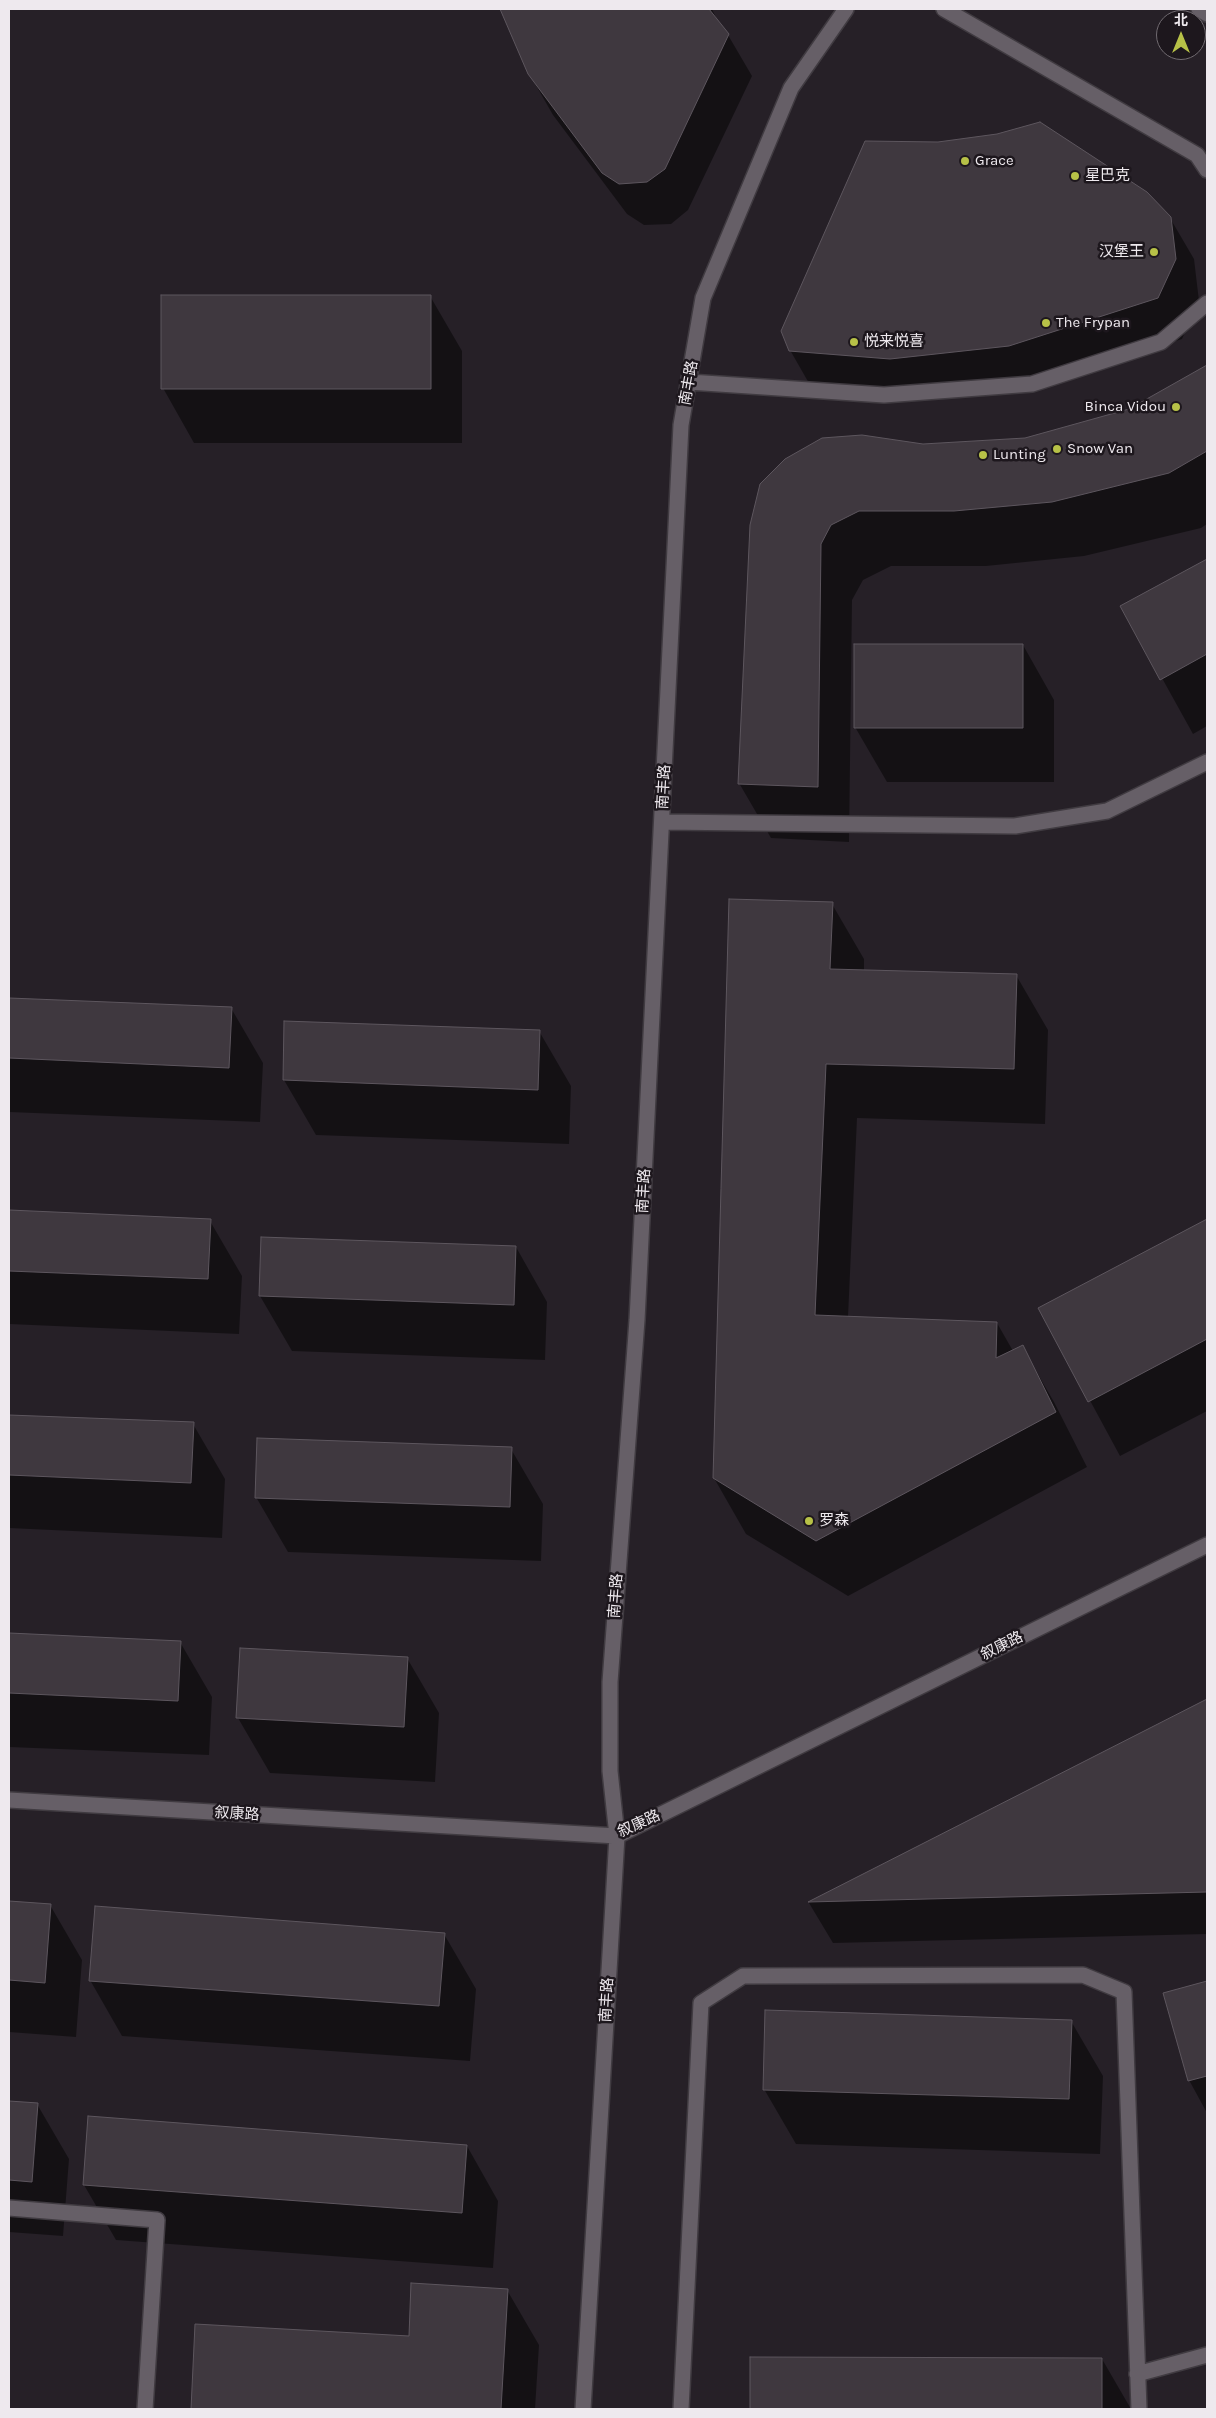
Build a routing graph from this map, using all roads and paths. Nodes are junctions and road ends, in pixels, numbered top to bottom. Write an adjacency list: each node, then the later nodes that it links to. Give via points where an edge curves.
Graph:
1 (846, 9): 7 (street, 南丰路, via 791,88 703,298)
2 (944, 9): 5 (street, via 1197,155)
3 (1199, 9): 4 (street)
4 (1207, 14)
5 (1207, 170)
6 (1207, 304): 7 (street, via 1161,342 1032,384 884,395)
7 (689, 382): 9 (street, 南丰路, via 681,425)
8 (1207, 762): 9 (street, via 1107,811 1015,826)
9 (663, 822): 12 (street, 南丰路, via 637,1320 610,1682 610,1770)
10 (1207, 1545): 12 (street, 叙康路)
11 (9, 1800): 12 (street, 叙康路)
12 (617, 1836): 17 (street, 南丰路)
13 (9, 2208): 16 (street, via 157,2220)
14 (1207, 2355): 15 (street)
15 (1137, 2374): 18 (street, via 1124,1992 1083,1975 743,1976 701,2002); 19 (street)
16 (145, 2409)
17 (583, 2409)
18 (681, 2409)
19 (1139, 2409)

